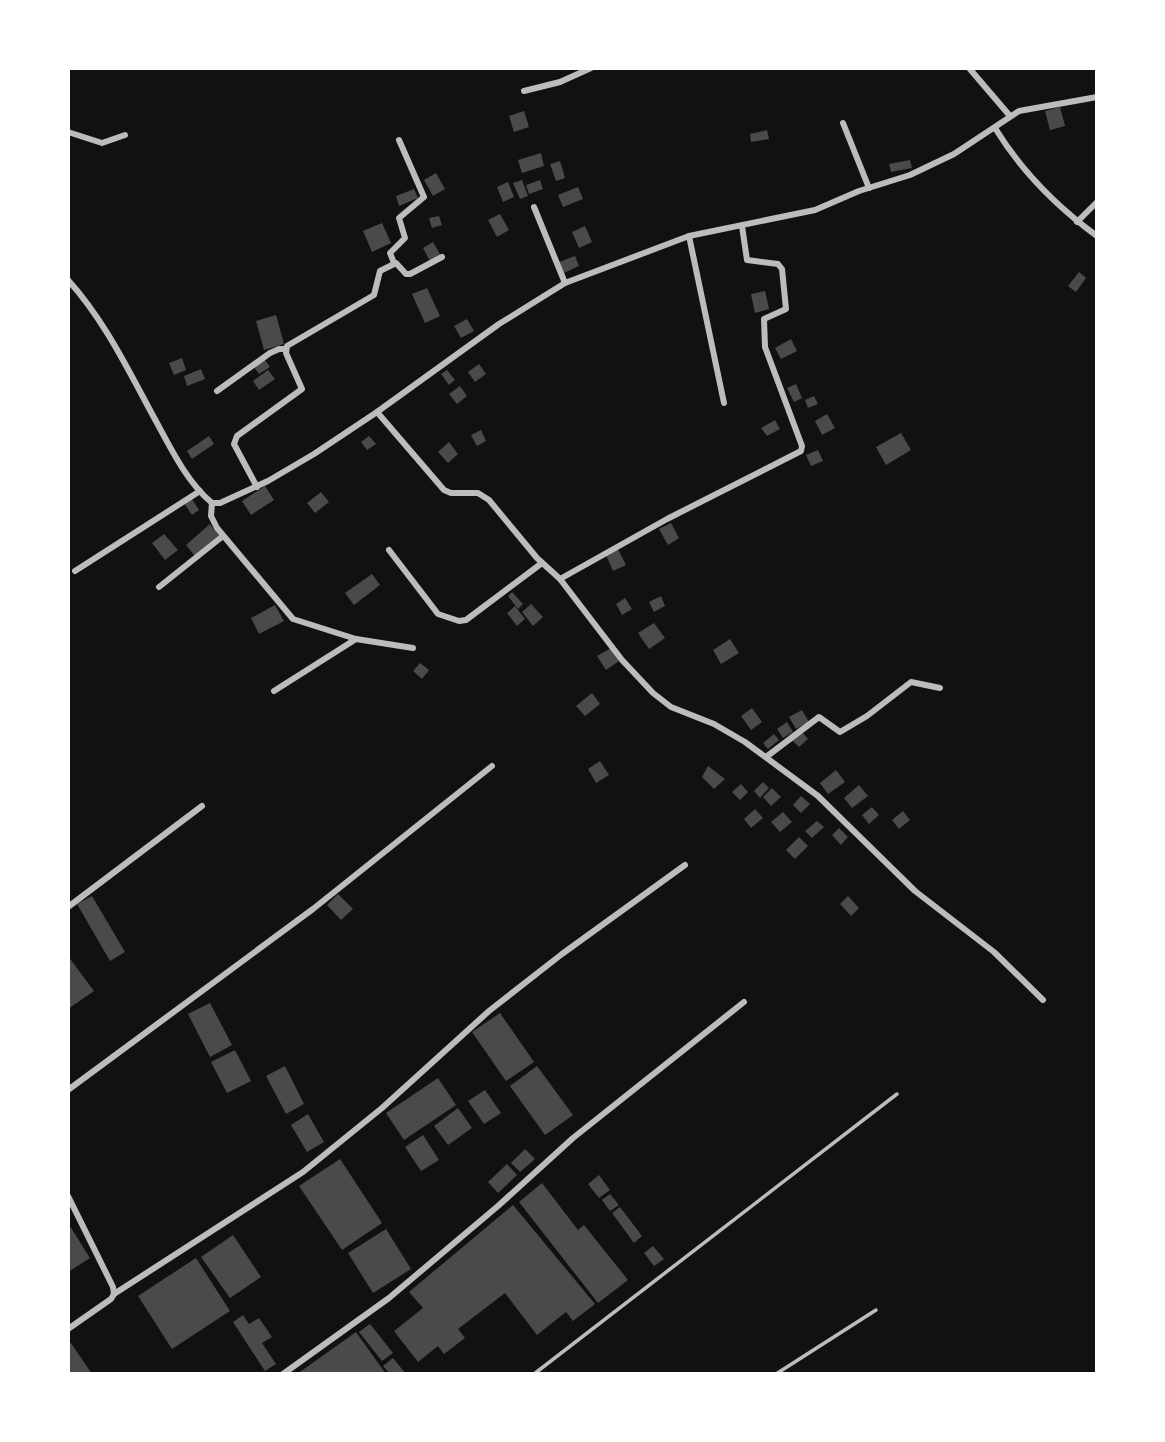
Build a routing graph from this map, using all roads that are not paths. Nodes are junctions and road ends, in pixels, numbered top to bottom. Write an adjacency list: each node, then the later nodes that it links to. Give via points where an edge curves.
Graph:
1 (590, 68): 3 (street)
2 (969, 68): 5 (street)
3 (524, 91)
4 (1097, 97): 5 (street, via 1023,109)
5 (1010, 116): 7 (street)
6 (843, 123): 11 (street)
7 (995, 128): 11 (street, via 909,175); 14 (street, via 1028,175)
8 (68, 132): 9 (street, via 102,143)
9 (125, 135)
10 (399, 140): 19 (street, via 425,197 398,218 405,238 390,253)
11 (869, 188): 15 (street, via 815,210)
12 (1097, 202): 14 (street)
13 (534, 206): 21 (street)
14 (1077, 222): 17 (street)
15 (742, 226): 16 (street); 33 (street, via 747,260 778,264 782,269 786,307 764,319 764,341 801,452)
16 (690, 236): 21 (street); 24 (street)
17 (1097, 236)
18 (442, 257): 19 (street, via 410,274)
19 (394, 263): 22 (street, via 379,272 374,295)
20 (68, 280): 27 (street, via 107,332 171,449)
21 (565, 283): 25 (street, via 499,324)
22 (285, 349): 23 (street, via 270,353); 26 (street, via 302,389 234,440)
23 (217, 391)
24 (724, 403)
25 (377, 412): 26 (street); 31 (street, via 444,490 484,497)
26 (257, 487): 28 (street)
27 (200, 491): 28 (street); 32 (street)
28 (212, 503): 29 (street, via 212,520)
29 (223, 536): 34 (street); 35 (street, via 293,619)
30 (389, 550): 31 (street, via 438,614 463,621)
31 (542, 563): 33 (street)
32 (75, 571)
33 (560, 579): 39 (street, via 622,660 663,702 723,729)
34 (159, 587)
35 (356, 639): 36 (street); 38 (street)
36 (412, 648)
37 (940, 688): 39 (street, via 911,682 840,732 819,717)
38 (274, 691)
39 (766, 757): 44 (street, via 818,796 915,891 994,952)
40 (492, 766): 46 (street, via 313,909)
41 (201, 806): 43 (street)
42 (685, 865): 49 (street, via 489,1011 303,1172)
43 (68, 907)
44 (1043, 1000)
45 (744, 1002): 52 (street, via 573,1138 389,1298)
46 (68, 1090)
47 (897, 1094): 53 (lane)
48 (68, 1196): 49 (street)
49 (114, 1294): 51 (street)
50 (876, 1310): 54 (lane)
51 (68, 1329)
52 (283, 1374)
53 (534, 1374)
54 (776, 1374)

